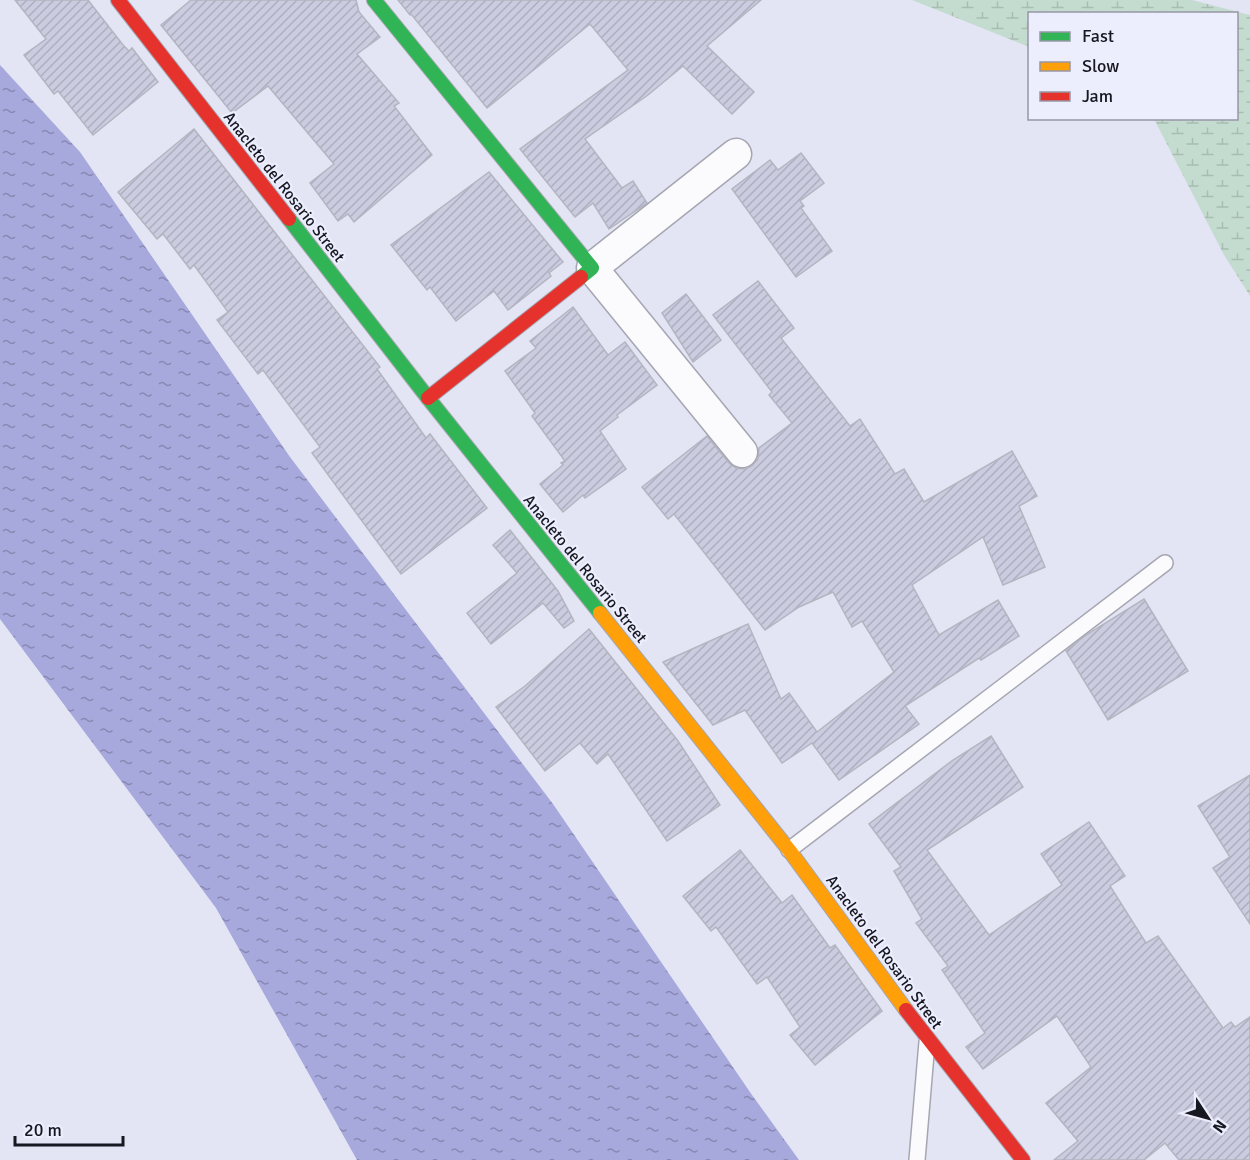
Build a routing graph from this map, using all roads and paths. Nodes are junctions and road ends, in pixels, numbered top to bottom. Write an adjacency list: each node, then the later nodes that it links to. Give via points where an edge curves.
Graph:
1 (118, 0): 5 (street, Anacleto del Rosario Street)
2 (374, 0): 4 (street)
3 (736, 154): 4 (street)
4 (592, 268): 5 (street); 6 (street)
5 (428, 398): 8 (street, Anacleto del Rosario Street)
6 (742, 452)
7 (1165, 563): 8 (lane)
8 (789, 850): 9 (street, Anacleto del Rosario Street)
9 (928, 1039): 10 (lane); 11 (street, Anacleto del Rosario Street)
10 (917, 1160)
11 (1023, 1160)

